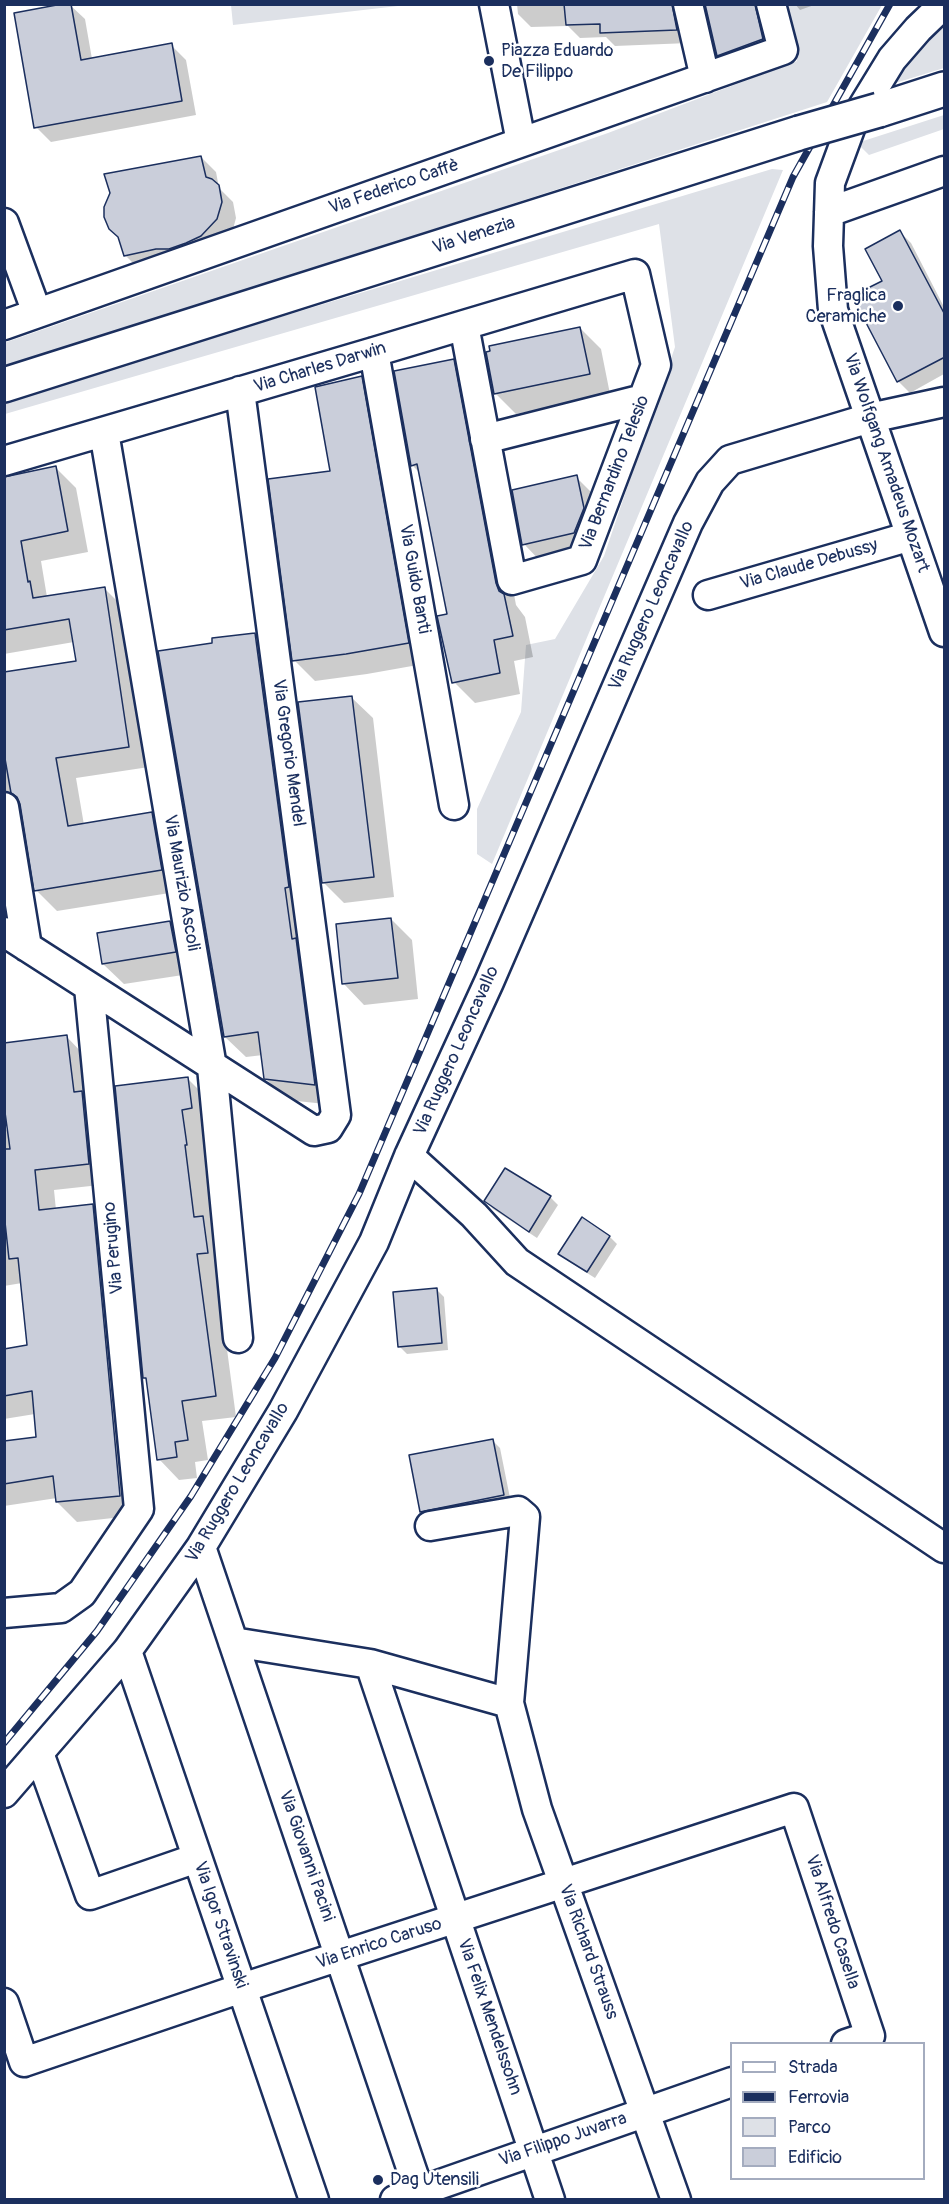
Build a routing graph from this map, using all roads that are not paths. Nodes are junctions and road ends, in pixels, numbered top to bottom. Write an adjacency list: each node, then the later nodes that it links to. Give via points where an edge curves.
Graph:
1 (494, 4): 7 (street)
2 (688, 4): 5 (street)
3 (771, 4): 5 (street, Via Federico Caffè, via 783,50)
4 (944, 4): 9 (street, Via Wolfgang Amadeus Mozart, via 892,59 851,126 830,183)
5 (705, 78): 7 (street, Via Federico Caffè)
6 (945, 89): 16 (main road, Via Venezia, bridge)
7 (521, 142): 12 (street, Via Federico Caffè)
8 (945, 171): 9 (street)
9 (829, 212): 20 (street, Via Wolfgang Amadeus Mozart, via 833,310)
10 (4, 223): 12 (street)
11 (635, 274): 14 (street, Via Charles Darwin); 18 (street, Via Bernardino Telesio, via 656,365)
12 (37, 313): 13 (street, Via Federico Caffè)
13 (4, 325)
14 (464, 325): 15 (street, Via Charles Darwin); 22 (street, Via Bernardino Telesio)
15 (374, 352): 17 (street, Via Charles Darwin); 27 (street, Via Guido Banti)
16 (4, 385)
17 (240, 391): 21 (street, Via Charles Darwin); 31 (street, Via Gregorio Mendel, via 336,1115 328,1128 314,1131)
18 (643, 399): 22 (street); 22 (street, Via Bernardino Telesio, via 582,560 512,580)
19 (945, 402): 20 (street, Via Ruggero Leoncavallo)
20 (870, 418): 24 (street, Via Wolfgang Amadeus Mozart); 32 (street, Via Ruggero Leoncavallo, via 730,460 710,482 688,523 489,982)
21 (104, 432): 23 (street, Via Charles Darwin); 31 (street, Via Maurizio Ascoli)
22 (485, 439)
23 (4, 461)
24 (911, 536): 25 (street, Via Claude Debussy); 26 (street, Via Wolfgang Amadeus Mozart)
25 (708, 595)
26 (945, 632)
27 (454, 805)
28 (4, 807): 29 (street)
29 (16, 940): 30 (street)
30 (89, 987): 31 (street); 37 (street, Via Perugino, via 139,1509 82,1593 61,1608)
31 (212, 1067): 33 (street, Via Maurizio Ascoli)
32 (409, 1156): 35 (street, Via Ruggero Leoncavallo, via 374,1242 283,1411); 36 (street, via 474,1215 517,1262)
33 (238, 1338)
34 (430, 1526): 41 (street, Via Richard Strauss, via 518,1511 525,1517)
35 (201, 1547): 38 (street, Via Giovanni Pacini); 39 (street, Via Ruggero Leoncavallo)
36 (945, 1548)
37 (4, 1613)
38 (233, 1642): 40 (street); 48 (street, Via Giovanni Pacini)
39 (127, 1651): 42 (street, Via Ruggero Leoncavallo); 45 (street, Via Igor Stravinski)
40 (370, 1664): 41 (street); 47 (street, Via Felix Mendelssohn)
41 (509, 1703): 46 (street, Via Richard Strauss, via 537,1809)
42 (39, 1753): 43 (street, Via Ruggero Leoncavallo); 45 (street, via 90,1895)
43 (4, 1793)
44 (794, 1808): 46 (street, Via Enrico Caruso); 51 (street, Via Alfredo Casella)
45 (197, 1858): 49 (street, Via Igor Stravinski)
46 (563, 1884): 47 (street, Via Enrico Caruso); 53 (street, Via Richard Strauss)
47 (455, 1919): 48 (street, Via Enrico Caruso); 54 (street, Via Felix Mendelssohn)
48 (339, 1957): 49 (street, Via Enrico Caruso); 55 (street, Via Giovanni Pacini)
49 (242, 1988): 50 (street, Via Enrico Caruso, via 24,2062); 56 (street, Via Igor Stravinski)
50 (4, 2003)
51 (858, 2039)
52 (730, 2083): 53 (street, Via Filippo Juvarra)
53 (644, 2112): 54 (street, Via Filippo Juvarra); 58 (street, Via Richard Strauss)
54 (533, 2151): 55 (street, Via Filippo Juvarra); 57 (street, Via Felix Mendelssohn)
55 (412, 2197)
56 (314, 2199)
57 (550, 2199)
58 (676, 2199)

